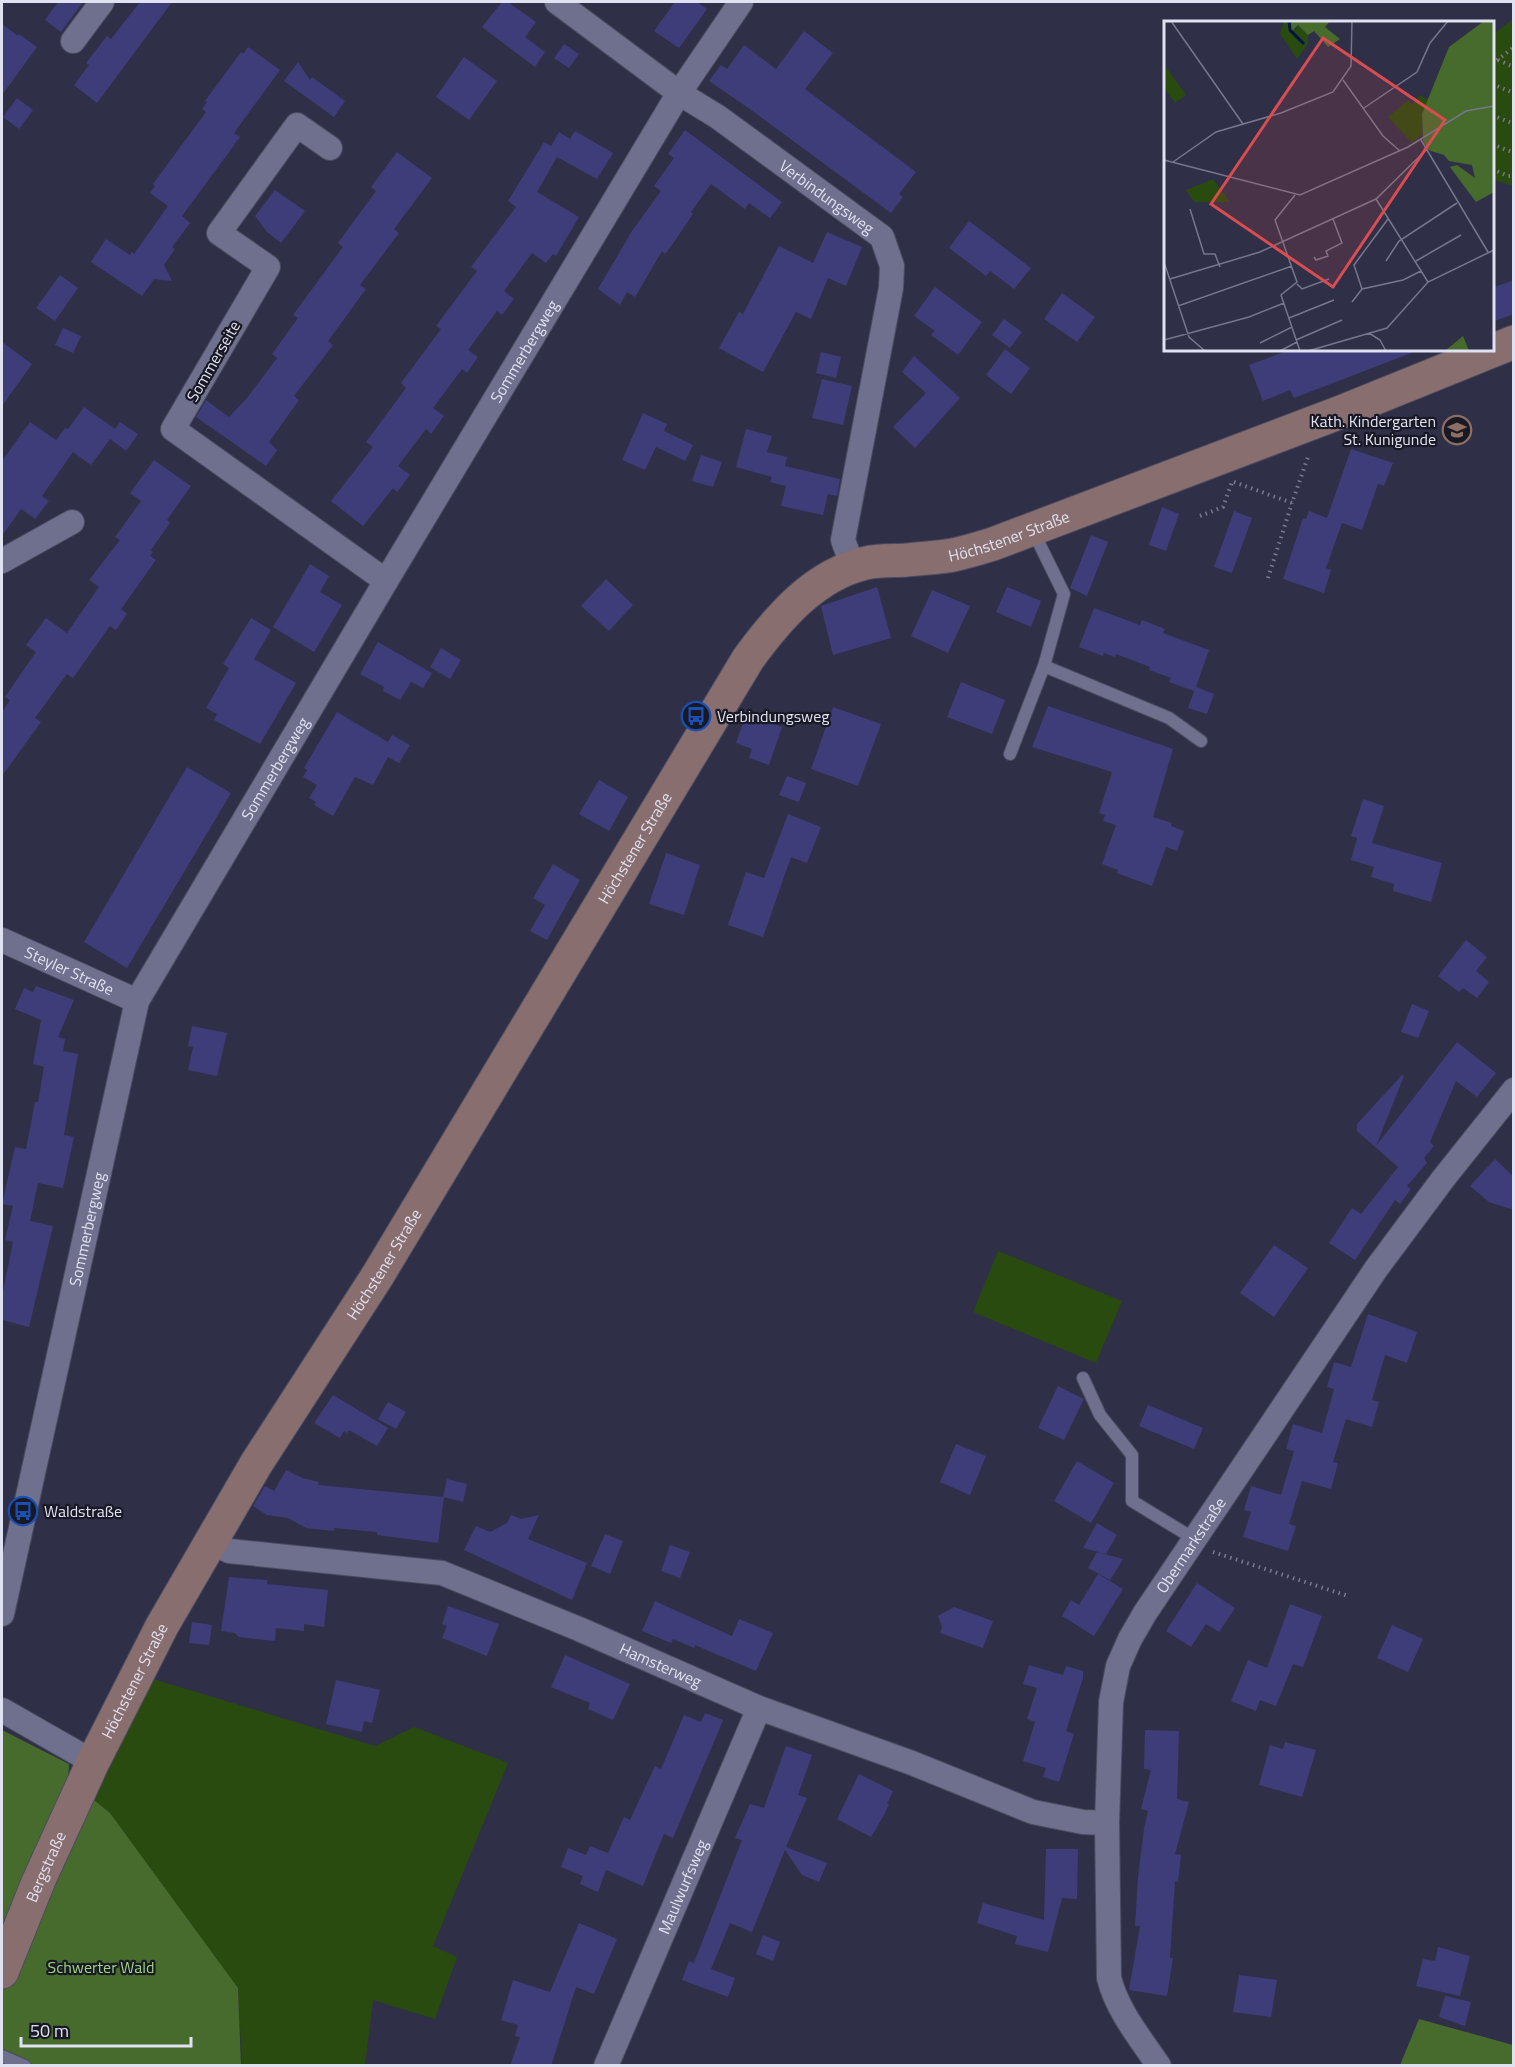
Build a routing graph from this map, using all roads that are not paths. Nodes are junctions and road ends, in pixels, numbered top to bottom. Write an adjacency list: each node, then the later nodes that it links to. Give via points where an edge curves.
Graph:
1 (102, 2): 4 (street)
2 (557, 2): 5 (street, Verbindungsweg)
3 (741, 2): 5 (street, Sommerbergweg)
4 (73, 41)
5 (679, 93): 13 (street, Verbindungsweg, via 882,237 892,266 891,288 843,540); 14 (street, Sommerbergweg)
6 (330, 148): 14 (street, Sommerseite, via 297,125 219,233 268,267 172,429)
7 (1514, 342): 8 (main road, Höchstener Straße)
8 (1494, 350)
9 (1492, 351): 11 (main road, Höchstener Straße)
10 (72, 522): 12 (street)
11 (1033, 530): 13 (main road, Höchstener Straße, via 952,555 868,562); 15 (lane, via 1064,594)
12 (2, 561)
13 (853, 567): 22 (main road, Höchstener Straße, via 806,593 748,659 384,1265 292,1406)
14 (386, 581): 19 (street, Sommerbergweg)
15 (1044, 666): 16 (lane, via 1168,718); 17 (lane)
16 (1202, 741)
17 (1010, 754)
18 (2, 940): 19 (street, Steyler Straße)
19 (137, 1000): 24 (street, Sommerbergweg)
20 (1514, 1090): 23 (street, Obermarkstraße, via 1381,1261)
21 (1083, 1378): 23 (lane, via 1100,1415 1132,1455 1132,1501)
22 (211, 1541): 25 (street, Hamsterweg, via 229,1551 442,1573); 27 (main road, Höchstener Straße, via 162,1626)
23 (1194, 1543): 28 (street, Obermarkstraße, via 1145,1613 1118,1666 1111,1702)
24 (2, 1614)
25 (759, 1708): 28 (street, Hamsterweg, via 1033,1812); 32 (street, Maulwurfsweg)
26 (2, 1710): 27 (street)
27 (93, 1762): 29 (main road, Bergstraße)
28 (1107, 1823): 33 (street, Obermarkstraße, via 1108,1978 1120,2006)
29 (2, 1972)
30 (2, 2056): 31 (lane)
31 (25, 2066)
32 (606, 2066)
33 (1159, 2066)

